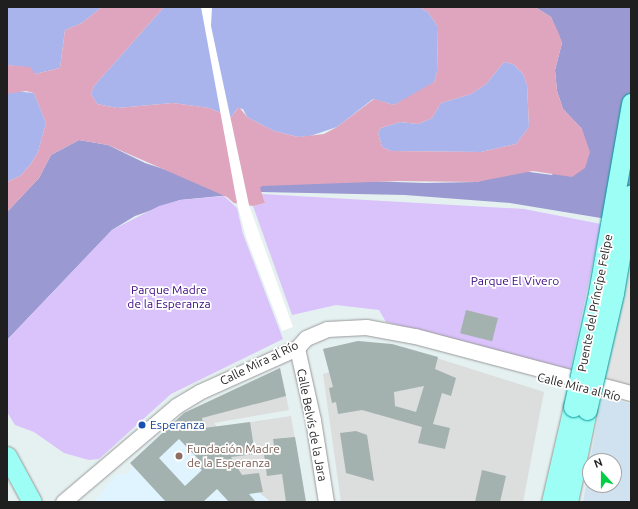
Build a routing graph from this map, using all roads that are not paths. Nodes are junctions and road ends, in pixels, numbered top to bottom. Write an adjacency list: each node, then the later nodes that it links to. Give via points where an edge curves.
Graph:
1 (631, 103): 7 (main road, Puente del Príncipe Felipe, bridge)
2 (631, 194): 7 (main road, Puente del Príncipe Felipe, bridge, via 614,292)
3 (297, 348): 4 (street, Calle Mira al Río, via 306,338 327,329 366,327 415,336); 9 (street, Calle Mira al Río, via 199,392 176,406); 13 (street, Calle Belvís de la Jara, via 313,420)
4 (459, 350): 5 (street, Calle Mira al Río); 6 (street, Calle Mira al Río, via 488,363)
5 (631, 393)
6 (631, 401)
7 (580, 409): 14 (main road, Puente del Príncipe Felipe); 15 (main road, Puente del Príncipe Felipe)
8 (10, 461): 10 (main road)
9 (85, 483): 11 (street, Calle Mira al Río); 12 (street)
10 (32, 502)
11 (63, 502)
12 (76, 502)
13 (326, 502)
14 (551, 502)
15 (568, 502)

